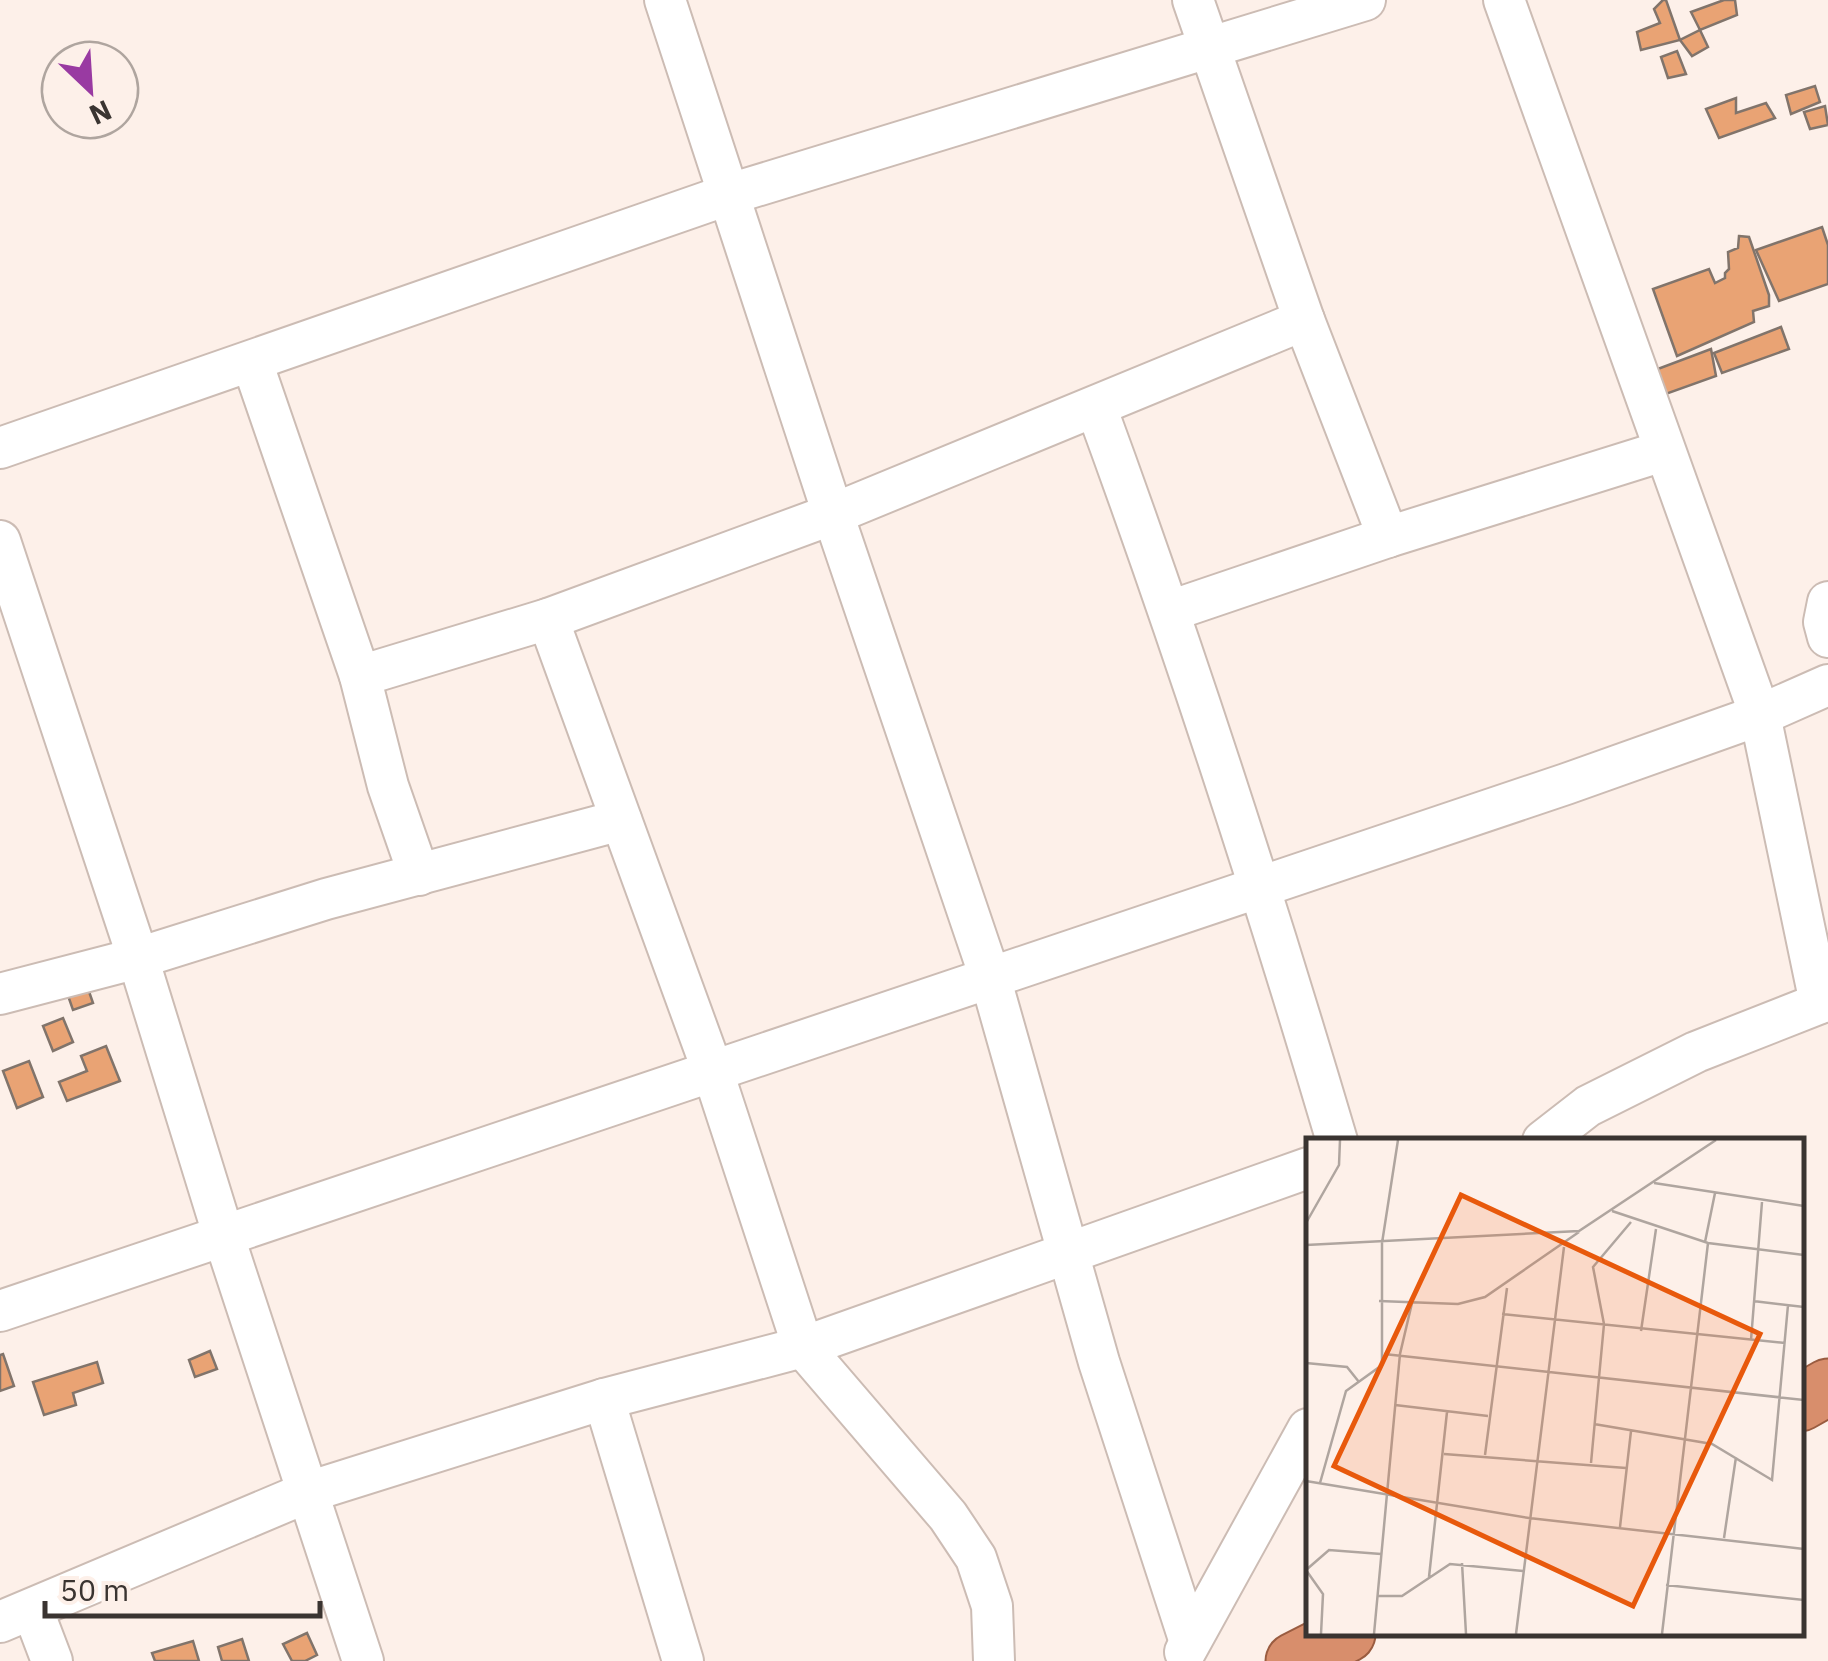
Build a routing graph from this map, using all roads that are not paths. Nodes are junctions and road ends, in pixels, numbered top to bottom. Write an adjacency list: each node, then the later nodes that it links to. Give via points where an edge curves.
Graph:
1 (665, 0): 6 (street)
2 (1193, 0): 5 (street)
3 (1365, 0): 5 (street)
4 (1504, 0): 11 (street)
5 (1207, 47): 6 (street); 7 (street)
6 (730, 194): 8 (street); 12 (street)
7 (1304, 320): 9 (street); 13 (street)
8 (252, 362): 10 (street); 19 (street)
9 (1096, 408): 12 (street); 16 (street)
10 (0, 448)
11 (1664, 451): 13 (street); 21 (street)
12 (833, 514): 17 (street); 26 (street)
13 (1388, 537): 16 (street)
14 (0, 541): 25 (street)
15 (1828, 602): 18 (street)
16 (1170, 610): 24 (street)
17 (548, 619): 19 (street); 22 (street)
18 (1828, 636)
19 (360, 676): 23 (street)
20 (1828, 685): 21 (street)
21 (1760, 716): 24 (street); 28 (street)
22 (621, 820): 23 (street); 29 (street)
23 (419, 875): 25 (street)
24 (1262, 886): 26 (street); 30 (street)
25 (138, 958): 27 (street); 33 (street)
26 (990, 977): 29 (street); 34 (street)
27 (0, 994)
28 (1824, 1002): 31 (street, via 1665,1068 1588,1106)
29 (712, 1069): 33 (street); 36 (street)
30 (1336, 1138)
31 (1547, 1138)
32 (1306, 1169): 34 (street)
33 (224, 1236): 35 (street); 41 (street)
34 (1068, 1255): 36 (street); 44 (street)
35 (0, 1311)
36 (803, 1347): 38 (street); 48 (street, via 976,1558 992,1606)
37 (1828, 1388): 39 (highway)
38 (604, 1398): 41 (street); 47 (street)
39 (1803, 1401)
40 (1306, 1433): 44 (street)
41 (308, 1492): 42 (street); 46 (street)
42 (16, 1617): 45 (street)
43 (1343, 1636): 49 (highway)
44 (1186, 1650)
45 (52, 1661)
46 (363, 1661)
47 (684, 1661)
48 (994, 1661)
49 (1294, 1661)

